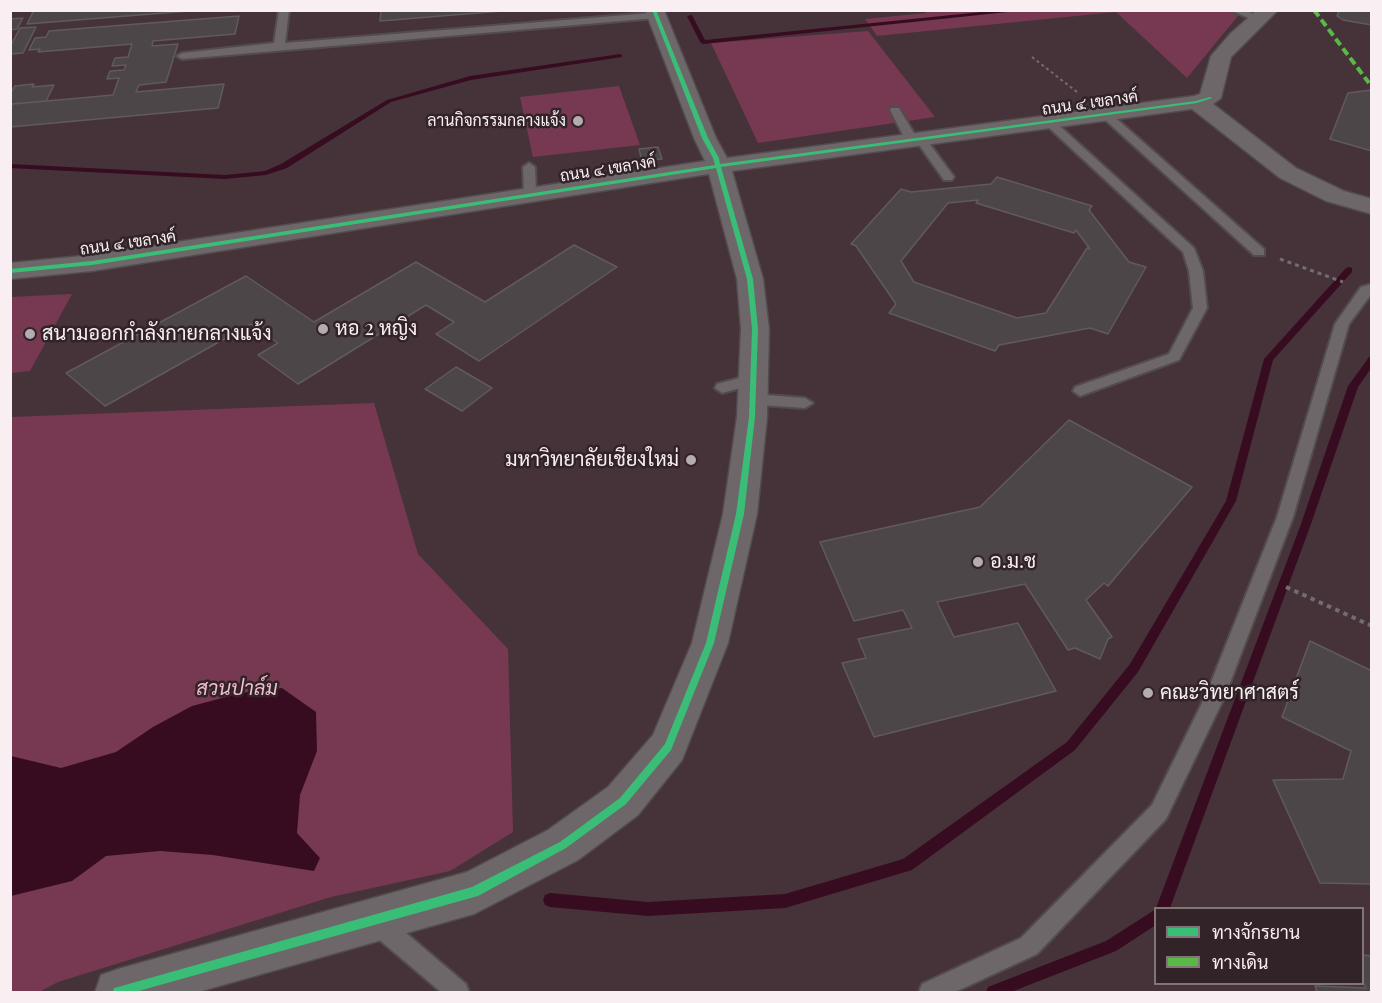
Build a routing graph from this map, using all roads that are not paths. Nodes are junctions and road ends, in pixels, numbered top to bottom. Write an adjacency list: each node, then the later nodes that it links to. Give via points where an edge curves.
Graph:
1 (284, 10): 6 (lane)
2 (1234, 10): 5 (lane)
3 (1269, 10): 5 (lane)
4 (655, 13): 6 (lane); 14 (lane); 14 (street)
5 (1260, 19): 8 (lane, via 1221,56)
6 (279, 46): 7 (lane)
7 (182, 56)
8 (1199, 105): 10 (lane); 13 (street)
9 (895, 110): 12 (lane)
10 (1106, 114): 11 (lane); 20 (lane)
11 (1049, 122): 12 (lane); 26 (lane, via 1189,251 1197,280 1200,308 1174,357)
12 (915, 139): 14 (street); 16 (lane)
13 (1253, 144): 18 (lane, via 1288,172 1335,196)
14 (709, 160): 17 (lane); 17 (lane); 19 (street); 22 (lane)
15 (529, 166): 17 (lane)
16 (948, 177)
17 (530, 195): 21 (lane, via 92,263)
18 (1371, 207)
19 (737, 229): 22 (lane)
20 (1259, 252)
21 (10, 270)
22 (750, 279): 24 (lane)
23 (1369, 289): 36 (lane, via 1342,324 1285,517 1215,696 1159,812 1029,946)
24 (755, 344): 25 (lane); 25 (lane)
25 (743, 389): 27 (lane); 28 (street)
26 (1080, 391)
27 (805, 403)
28 (740, 514): 29 (lane)
29 (714, 625): 30 (street)
30 (668, 747): 31 (lane, via 623,801 562,845 474,892)
31 (374, 920): 32 (lane); 35 (lane)
32 (247, 956): 33 (street); 34 (lane)
33 (118, 993)
34 (123, 993)
35 (458, 993)
36 (930, 993)

